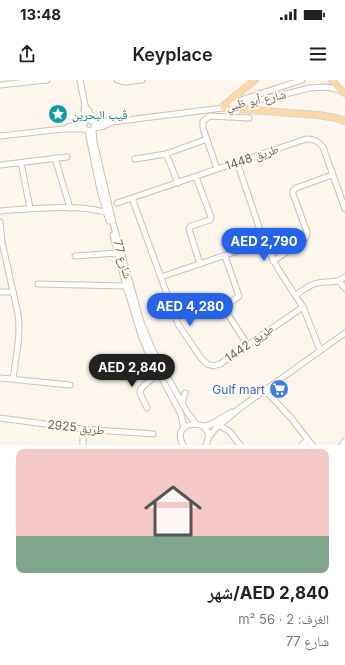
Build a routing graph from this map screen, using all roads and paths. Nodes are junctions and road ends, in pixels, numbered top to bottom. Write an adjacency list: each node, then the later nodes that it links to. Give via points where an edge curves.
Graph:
1 (47, 80): 8 (street)
2 (80, 80): 14 (street, شارع 77, via 85,106 89,111)
3 (117, 80): 4 (street)
4 (142, 80)
5 (255, 80): 11 (main road)
6 (302, 80): 11 (street, شارع أبو ظبي)
7 (332, 80): 10 (main road)
8 (22, 82): 9 (street)
9 (0, 85)
10 (343, 92): 11 (street, شارع أبو ظبي, via 326,87 310,88)
11 (222, 107): 13 (main road, via 318,115); 14 (street, شارع أبو ظبي)
12 (249, 118): 16 (street, via 208,117 203,120 202,125)
13 (345, 121)
14 (90, 126): 15 (street, شارع أبو ظبي); 29 (street, شارع 77)
15 (0, 136)
16 (207, 139): 17 (street); 24 (street)
17 (166, 154): 20 (street); 27 (street)
18 (68, 157): 19 (street)
19 (56, 158): 22 (street); 32 (street)
20 (135, 159)
21 (237, 162): 24 (street, طريق 1448); 25 (street, طريق 1448, via 311,139 323,147); 38 (street)
22 (21, 163): 23 (street); 31 (street)
23 (0, 165)
24 (217, 169): 26 (street, طريق 1448)
25 (332, 175): 33 (street, طريق 1448); 42 (street, via 293,191 307,232 306,237)
26 (196, 177): 27 (street, طريق 1448); 43 (street, via 211,217 210,220 191,226 188,230)
27 (178, 183): 28 (street, طريق 1448)
28 (132, 198): 30 (street, طريق 1448); 44 (street, طريق 1442)
29 (106, 202): 30 (street); 35 (street); 36 (street, شارع 77)
30 (117, 203): 36 (street, طريق 1448)
31 (30, 208): 32 (street); 34 (street)
32 (70, 208): 35 (street)
33 (345, 209)
34 (0, 210)
35 (96, 210): 36 (street)
36 (109, 212): 39 (street, شارع 77); 65 (street, شارع 77, via 146,336)
37 (0, 222): 51 (street)
38 (264, 242): 41 (street); 42 (street)
39 (117, 253): 40 (street); 48 (street, شارع 77)
40 (75, 256)
41 (225, 256): 43 (street); 55 (street, via 238,296 225,310)
42 (273, 261): 52 (street)
43 (200, 264): 44 (street)
44 (161, 277): 55 (street, طريق 1442, via 178,324 207,364 220,364)
45 (345, 277): 46 (street)
46 (339, 281): 49 (street); 52 (street, via 318,283)
47 (38, 284): 48 (street)
48 (126, 286): 57 (street, شارع 77, via 142,338)
49 (345, 288)
50 (0, 292): 51 (street)
51 (13, 292): 60 (street, via 20,335)
52 (296, 295): 53 (street)
53 (303, 307): 55 (street, طريق 1442); 56 (street)
54 (344, 333): 56 (street)
55 (247, 344)
56 (320, 350): 63 (street)
57 (158, 371): 59 (street); 61 (street, شارع 77)
58 (0, 378): 60 (street)
59 (154, 378): 61 (street); 66 (street, via 140,389)
60 (13, 379): 62 (street)
61 (163, 380): 73 (street, شارع 77, via 181,414)
62 (70, 385)
63 (265, 390): 67 (street); 79 (street)
64 (185, 393): 65 (street)
65 (182, 404): 70 (street, شارع 77)
66 (148, 408)
67 (240, 408): 69 (street); 72 (street)
68 (0, 418): 74 (street, طريق 2925)
69 (226, 419): 71 (street); 75 (street)
70 (196, 424): 72 (street); 73 (street)
71 (219, 425): 75 (street); 78 (street)
72 (203, 426): 78 (street)
73 (184, 428): 77 (street)
74 (83, 429): 76 (street, طريق 2925); 81 (street)
75 (230, 432): 85 (street)
76 (153, 434)
77 (181, 434): 82 (street); 83 (street)
78 (208, 438): 84 (street)
79 (308, 440): 86 (street); 87 (street)
80 (345, 441): 88 (street)
81 (83, 445)
82 (177, 445)
83 (184, 445)
84 (206, 445)
85 (240, 445)
86 (302, 445)
87 (312, 445)
88 (342, 445)

